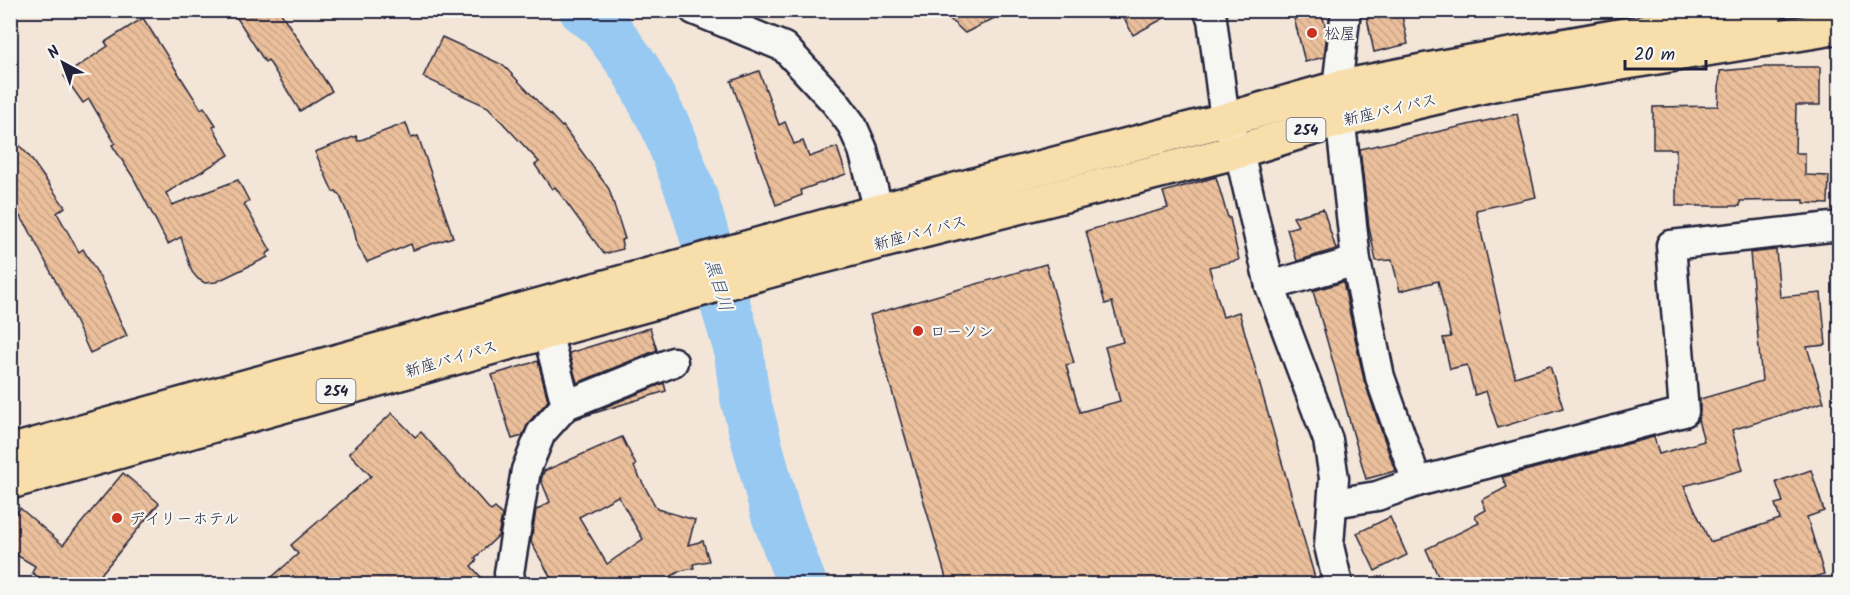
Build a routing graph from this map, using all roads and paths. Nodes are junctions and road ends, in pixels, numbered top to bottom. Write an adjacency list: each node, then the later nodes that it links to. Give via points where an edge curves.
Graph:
1 (694, 10): 9 (street, via 784,46 852,125 863,150)
2 (1208, 10): 7 (street)
3 (1346, 10): 6 (street)
4 (1767, 10): 6 (highway, 新座バイパス / 254, via 1448,66)
5 (1839, 27): 6 (highway, 新座バイパス / 254, via 1493,84)
6 (1338, 104): 7 (highway, 新座バイパス / 254); 8 (highway, 新座バイパス / 254); 12 (street)
7 (1225, 120): 8 (street); 9 (highway, 新座バイパス / 254)
8 (1239, 152): 11 (highway, 新座バイパス / 254, via 996,212); 13 (street)
9 (879, 211): 11 (highway, 新座バイパス / 254)
10 (1839, 226): 20 (street, via 1671,245 1684,412)
11 (777, 254): 14 (highway, 新座バイパス / 254)
12 (1356, 261): 13 (street); 20 (street, via 1380,377)
13 (1270, 286): 21 (street, via 1328,440)
14 (655, 288): 15 (highway, 新座バイパス / 254); 18 (highway, 新座バイパス / 254)
15 (547, 332): 17 (street); 19 (highway, 新座バイパス / 254)
16 (673, 362): 17 (street)
17 (566, 405): 22 (street, via 541,433 526,470 509,573)
18 (10, 452)
19 (10, 482)
20 (1417, 482): 21 (street, via 1377,496)
21 (1334, 502): 23 (street, via 1329,546)
22 (511, 585)
23 (1338, 585)

